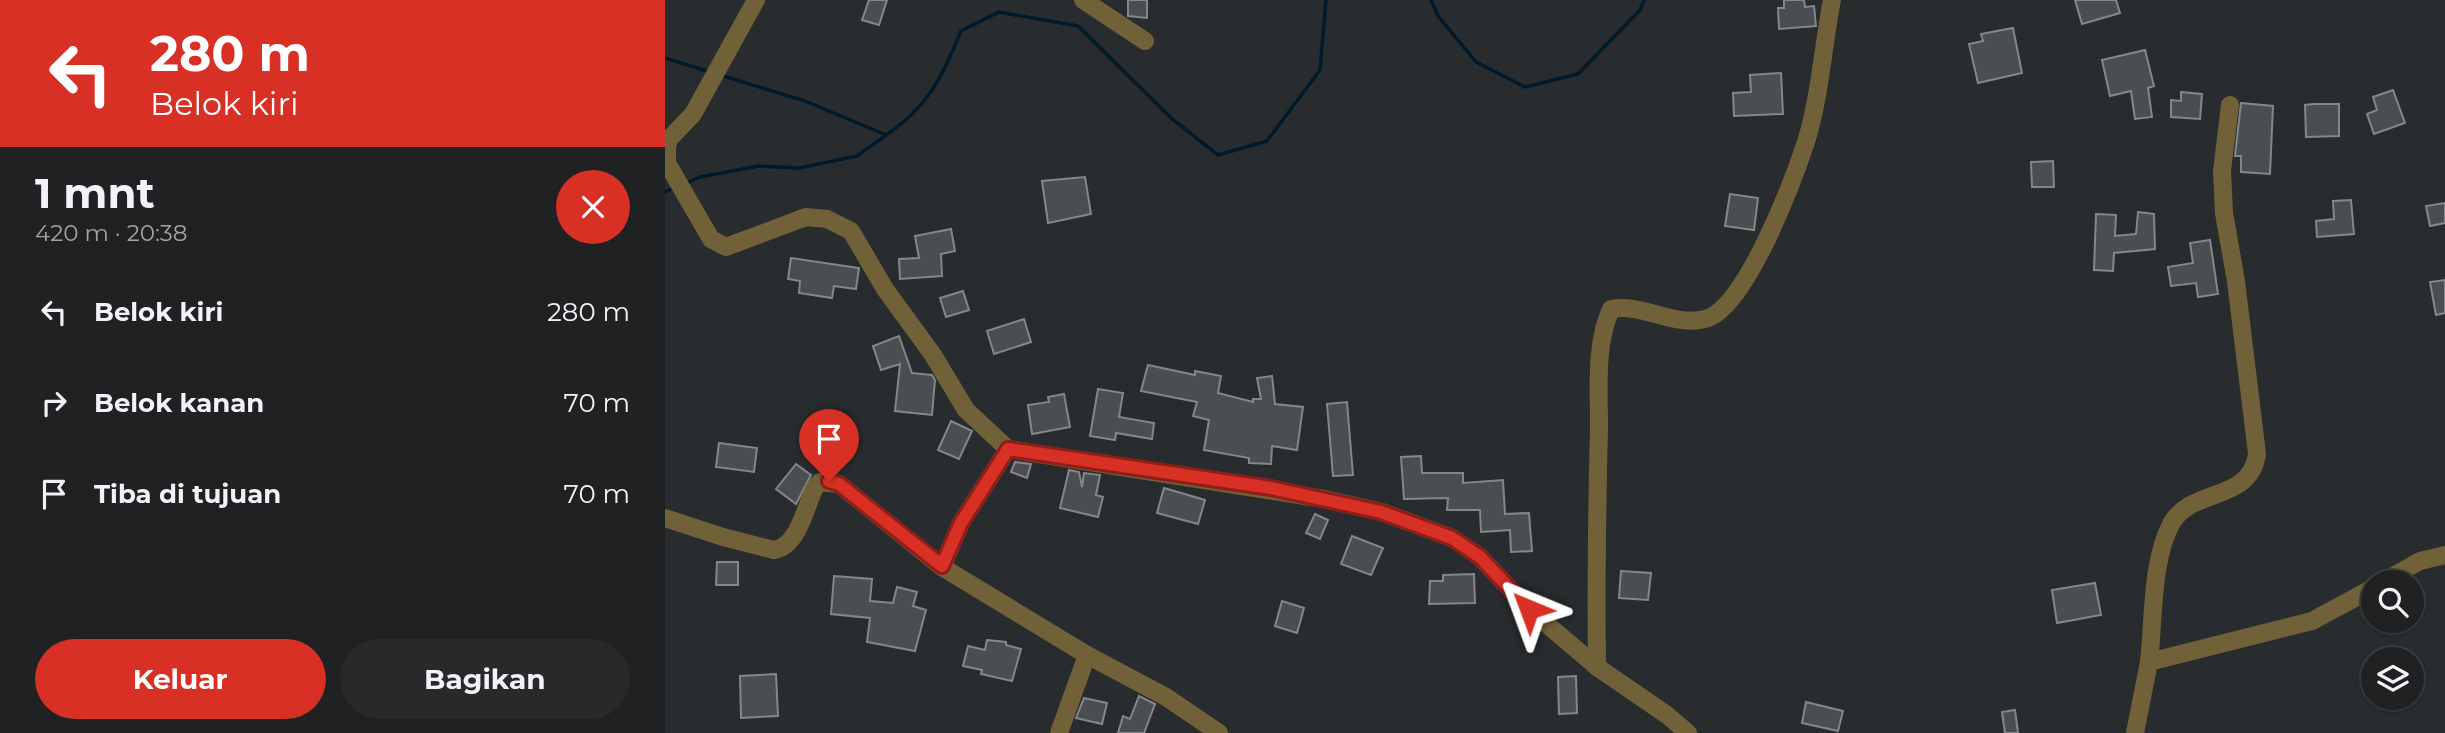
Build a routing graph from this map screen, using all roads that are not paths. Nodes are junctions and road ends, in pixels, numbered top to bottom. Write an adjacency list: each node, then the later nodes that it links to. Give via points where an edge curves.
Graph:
1 (757, 0): 6 (street, via 693,114 669,139 667,163 711,239 726,247 806,217 827,219 851,231 966,410)
2 (1083, 0): 4 (street)
3 (1832, 0): 14 (street, via 1806,142 1757,262 1727,307 1707,319 1685,321 1625,306 1611,309 1605,322 1600,358)
4 (1145, 41)
5 (2229, 106): 13 (street, via 2222,171 2224,214 2257,454 2240,485 2183,510 2171,524 2159,571)
6 (1008, 449): 9 (street, via 961,523); 14 (street, via 1271,488 1381,512 1452,538 1480,557 1529,609)
7 (665, 518): 9 (street, via 774,550 791,541 814,489 829,481 839,484)
8 (2445, 555): 10 (street)
9 (942, 566): 12 (street)
10 (2404, 570)
11 (2361, 594): 13 (street, via 2312,621)
12 (1087, 655): 15 (street); 16 (street, via 1166,697)
13 (2149, 662): 18 (street)
14 (1597, 667): 17 (street)
15 (1059, 733)
16 (1219, 733)
17 (1688, 733)
18 (2135, 733)

